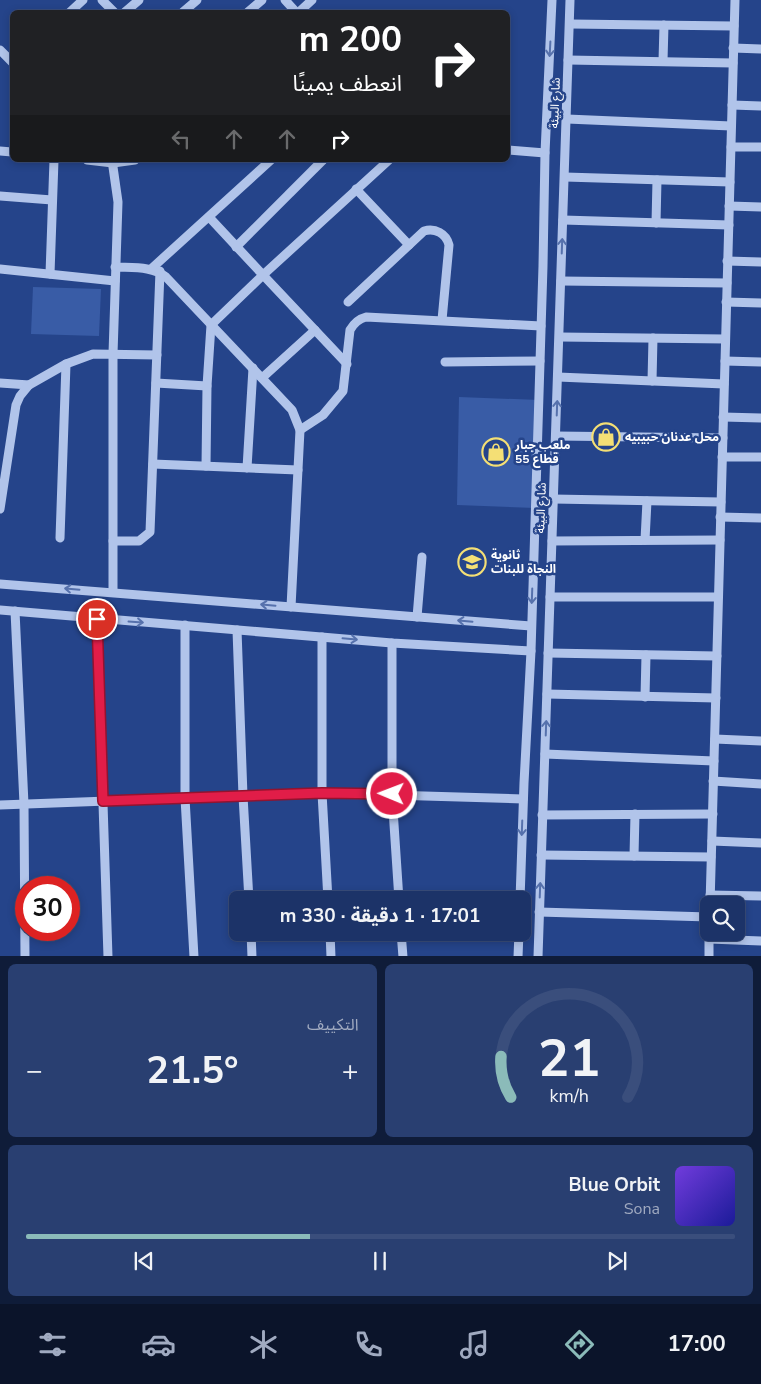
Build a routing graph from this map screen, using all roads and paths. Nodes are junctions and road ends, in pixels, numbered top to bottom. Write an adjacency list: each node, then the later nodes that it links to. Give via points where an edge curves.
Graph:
1 (83, 0): 11 (street)
2 (102, 0): 12 (street)
3 (139, 0): 13 (street)
4 (196, 0): 14 (street)
5 (262, 0): 15 (street)
6 (284, 0): 16 (street)
7 (312, 0): 17 (street)
8 (552, 0): 35 (street, شارع البيئة, one-way to 35)
9 (570, 0): 18 (street, شارع البيئة)
10 (734, 0): 20 (street)
11 (72, 10)
12 (112, 10)
13 (127, 10)
14 (185, 10)
15 (250, 10)
16 (295, 10)
17 (300, 10)
18 (570, 24): 19 (street); 25 (street, شارع البيئة)
19 (664, 25): 20 (street); 26 (street)
20 (734, 26): 21 (street)
21 (733, 48): 22 (street); 27 (street)
22 (761, 49)
23 (0, 50): 24 (street)
24 (10, 60)
25 (568, 60): 26 (street); 30 (street, شارع البيئة)
26 (663, 61): 27 (street)
27 (733, 63): 28 (street)
28 (732, 105): 29 (street); 31 (street)
29 (761, 106)
30 (567, 119): 31 (street); 41 (street, شارع البيئة)
31 (731, 126): 32 (street)
32 (731, 147): 33 (street); 43 (street)
33 (761, 147)
34 (510, 150): 35 (street)
35 (545, 153): 57 (street, شارع البيئة)
36 (54, 162): 46 (street)
37 (113, 162): 59 (street, via 118,202)
38 (269, 162): 49 (street)
39 (321, 162): 54 (street)
40 (386, 162): 44 (street)
41 (565, 177): 42 (street); 50 (street, شارع البيئة)
42 (657, 180): 43 (street); 51 (street)
43 (730, 182): 47 (street)
44 (356, 189): 53 (street); 63 (street)
45 (0, 196): 46 (street)
46 (52, 200): 62 (street)
47 (729, 206): 48 (street); 52 (street)
48 (761, 206)
49 (209, 217): 54 (street); 61 (street)
50 (563, 220): 51 (street); 58 (street, شارع البيئة, one-way to 50)
51 (656, 223): 52 (street)
52 (728, 225): 55 (street)
53 (410, 245): 67 (street); 70 (street, via 424,231 431,229 448,240)
54 (236, 247): 63 (street)
55 (728, 261): 56 (street); 66 (street)
56 (761, 262)
57 (544, 266): 58 (street); 72 (street, شارع البيئة)
58 (562, 266): 65 (street, شارع البيئة)
59 (115, 267): 61 (street); 64 (street)
60 (0, 269): 62 (street)
61 (156, 270): 71 (street); 78 (street)
62 (50, 274): 64 (street)
63 (263, 276): 71 (street); 73 (street)
64 (115, 281): 77 (street)
65 (561, 281): 66 (street); 74 (street, شارع البيئة)
66 (727, 283): 68 (street)
67 (348, 302)
68 (726, 302): 69 (street); 76 (street)
69 (761, 303)
70 (442, 320): 72 (street); 84 (street, via 361,319 350,330)
71 (211, 325): 85 (street); 93 (street)
72 (541, 326): 79 (street, شارع البيئة)
73 (315, 330): 84 (street); 86 (street)
74 (560, 337): 75 (street); 87 (street, شارع البيئة)
75 (653, 338): 76 (street); 89 (street)
76 (725, 339): 80 (street)
77 (113, 354): 78 (street); 83 (street, via 93,354); 114 (street)
78 (157, 355): 90 (street)
79 (540, 361): 81 (street); 127 (street, شارع البيئة, one-way to 127)
80 (725, 361): 82 (street); 91 (street)
81 (445, 362)
82 (761, 362)
83 (66, 364): 92 (street); 111 (street)
84 (346, 364): 96 (street, via 343,391 323,415)
85 (253, 368): 86 (street); 103 (street)
86 (262, 378): 96 (street, via 292,410)
87 (558, 378): 89 (street); 97 (street, شارع البيئة, one-way to 87)
88 (0, 382): 92 (street)
89 (652, 382): 91 (street)
90 (156, 383): 93 (street); 101 (street)
91 (724, 384): 94 (street)
92 (29, 385): 108 (street, via 16,405)
93 (207, 386): 102 (street)
94 (723, 417): 95 (street); 98 (street)
95 (761, 418)
96 (300, 430): 104 (street)
97 (556, 436): 98 (street); 105 (street, شارع البيئة)
98 (723, 438): 99 (street)
99 (722, 456): 100 (street); 107 (street)
100 (761, 457)
101 (153, 464): 102 (street); 114 (street, via 150,532 139,541)
102 (206, 466): 103 (street)
103 (246, 468): 104 (street)
104 (298, 470): 121 (street)
105 (553, 499): 106 (street); 115 (street, شارع البيئة)
106 (647, 501): 107 (street); 112 (street)
107 (721, 502): 109 (street)
108 (0, 509)
109 (720, 517): 110 (street); 113 (street)
110 (761, 518)
111 (60, 538)
112 (645, 540): 113 (street); 115 (street)
113 (720, 540): 120 (street)
114 (113, 541): 118 (street)
115 (552, 541): 119 (street, شارع البيئة)
116 (422, 557): 124 (street)
117 (0, 584): 118 (street, one-way to 117)
118 (113, 592): 121 (street, one-way to 118)
119 (550, 597): 120 (street); 132 (street, شارع البيئة)
120 (718, 597): 134 (street)
121 (292, 607): 124 (street)
122 (0, 610): 123 (street)
123 (15, 611): 125 (street); 150 (street)
124 (417, 617): 127 (street, one-way to 124)
125 (97, 619): 126 (street, one-way to 126); 149 (street)
126 (185, 625): 128 (street); 147 (street)
127 (531, 626): 131 (street, شارع البيئة)
128 (237, 630): 129 (street); 146 (street)
129 (322, 637): 130 (street, one-way to 130); 144 (street)
130 (392, 643): 131 (street); 145 (street)
131 (531, 651): 148 (street, شارع البيئة)
132 (548, 653): 133 (street); 135 (street, شارع البيئة)
133 (646, 655): 134 (street); 136 (street)
134 (717, 656): 137 (street)
135 (547, 694): 136 (street); 140 (street, شارع البيئة, one-way to 135)
136 (645, 697): 137 (street)
137 (716, 698): 138 (street)
138 (714, 739): 139 (street); 141 (street)
139 (761, 741)
140 (545, 754): 141 (street); 154 (street, شارع البيئة)
141 (714, 761): 142 (street)
142 (714, 781): 143 (street); 153 (street)
143 (761, 784)
144 (322, 793): 145 (street); 146 (street); 161 (street)
145 (392, 794): 148 (street); 162 (street)
146 (243, 796): 147 (street); 160 (street)
147 (185, 798): 149 (street); 177 (street)
148 (523, 799): 163 (street, شارع البيئة, one-way to 163)
149 (103, 801): 150 (street); 176 (street)
150 (24, 804): 151 (street); 175 (street)
151 (0, 805)
152 (635, 814): 153 (street); 154 (street); 158 (street)
153 (713, 814): 155 (street)
154 (542, 815): 157 (street, شارع البيئة)
155 (712, 841): 156 (street); 159 (street)
156 (761, 843)
157 (541, 855): 158 (street); 166 (street, شارع البيئة, one-way to 157)
158 (634, 856): 159 (street)
159 (711, 857): 164 (street)
160 (248, 891)
161 (327, 891)
162 (398, 891)
163 (520, 891)
164 (710, 894): 165 (street)
165 (761, 896)
166 (539, 912): 167 (street); 182 (street, شارع البيئة)
167 (700, 917)
168 (745, 939): 174 (street)
169 (251, 941): 178 (street)
170 (330, 941): 179 (street)
171 (402, 941): 180 (street)
172 (518, 941): 181 (street)
173 (709, 941): 183 (street)
174 (761, 941)
175 (25, 956)
176 (108, 956)
177 (194, 956)
178 (252, 956)
179 (331, 956)
180 (403, 956)
181 (518, 956)
182 (538, 956)
183 (709, 956)

